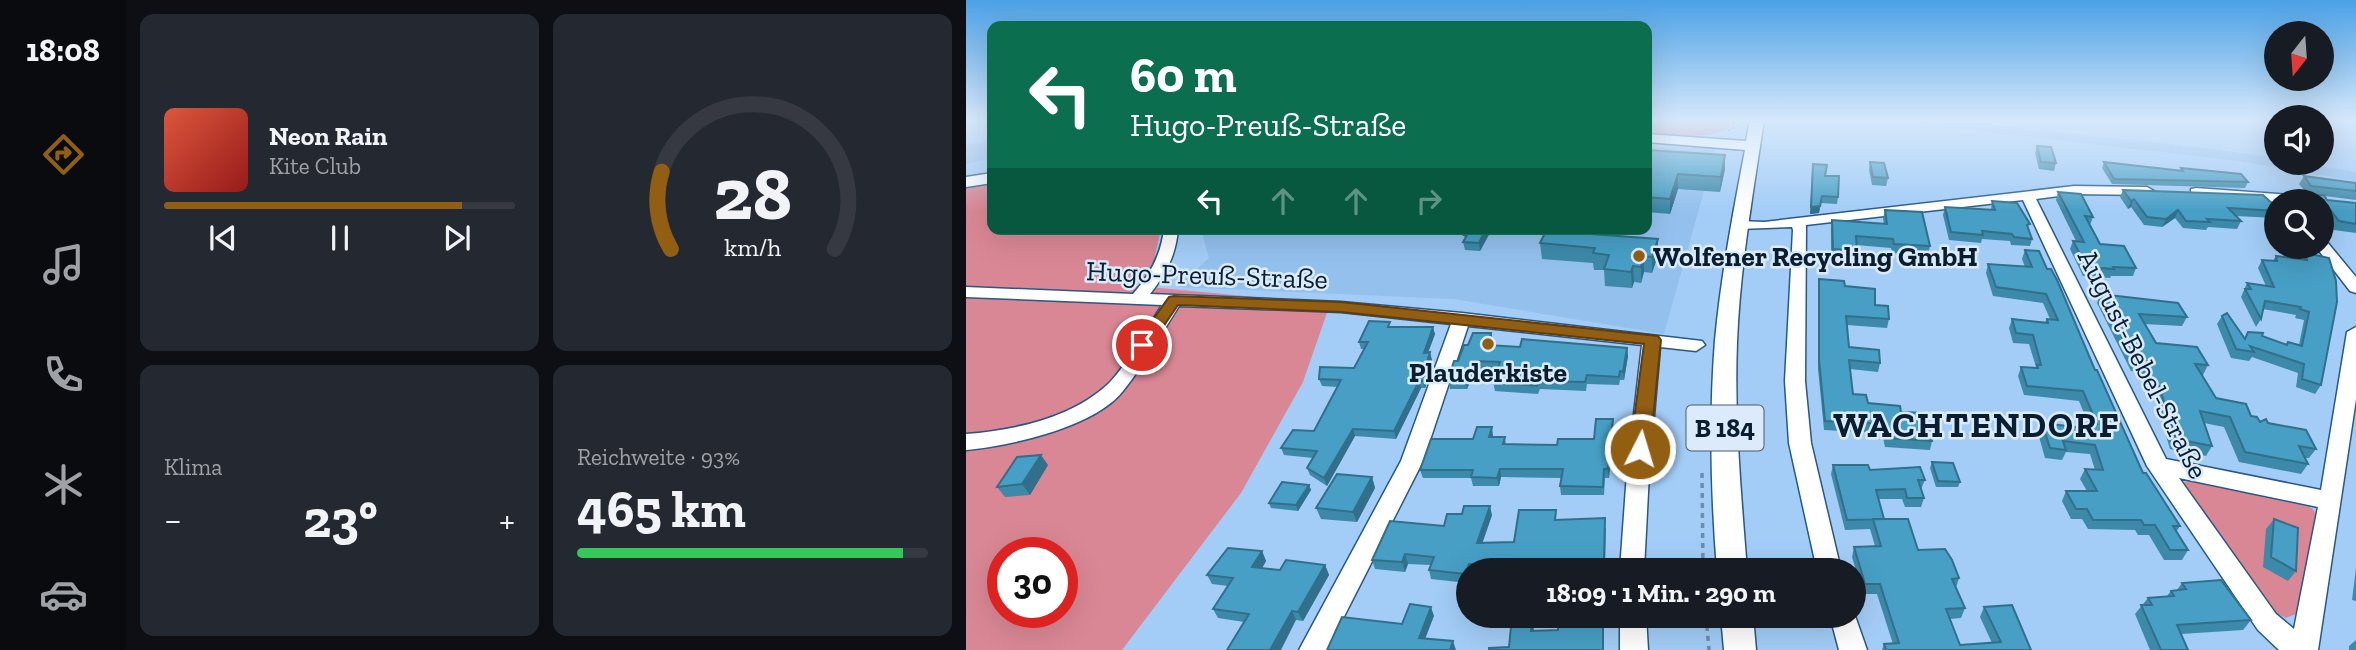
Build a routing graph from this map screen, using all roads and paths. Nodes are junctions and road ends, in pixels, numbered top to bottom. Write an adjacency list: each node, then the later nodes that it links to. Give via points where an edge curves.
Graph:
1 (1752, 150): 7 (main road, B 184)
2 (987, 179): 3 (main road)
3 (966, 182)
4 (2027, 195): 5 (street, via 2074,190); 6 (street); 19 (street, August-Bebel-Straße)
5 (2264, 198)
6 (1797, 222): 7 (street); 23 (street, via 1795,381 1800,443)
7 (1739, 225): 22 (main road, B 184, via 1725,389)
8 (1169, 235): 12 (street, via 1161,268)
9 (2333, 259): 10 (street)
10 (2356, 288)
11 (966, 292): 12 (street, Hugo-Preuß-Straße)
12 (1138, 298): 13 (street, Hugo-Preuß-Straße)
13 (1174, 300): 14 (street, Hugo-Preuß-Straße); 18 (street, via 1115,389 1072,418 1002,439)
14 (1462, 318): 16 (street, Hugo-Preuß-Straße); 28 (street, via 1412,461)
15 (2356, 332): 20 (street)
16 (1652, 340): 17 (street, Hugo-Preuß-Straße); 21 (street)
17 (1696, 345)
18 (966, 442)
19 (2158, 467): 20 (street); 33 (street, August-Bebel-Straße, via 2267,622)
20 (2331, 501): 34 (street)
21 (1633, 558)
22 (1732, 558)
23 (1826, 558)
24 (1633, 628): 29 (street)
25 (1707, 628): 30 (path)
26 (1738, 628): 31 (main road)
27 (1847, 628): 32 (street)
28 (1313, 650)
29 (1634, 650)
30 (1709, 650)
31 (1740, 650)
32 (1853, 650)
33 (2298, 650)
34 (2304, 650)

